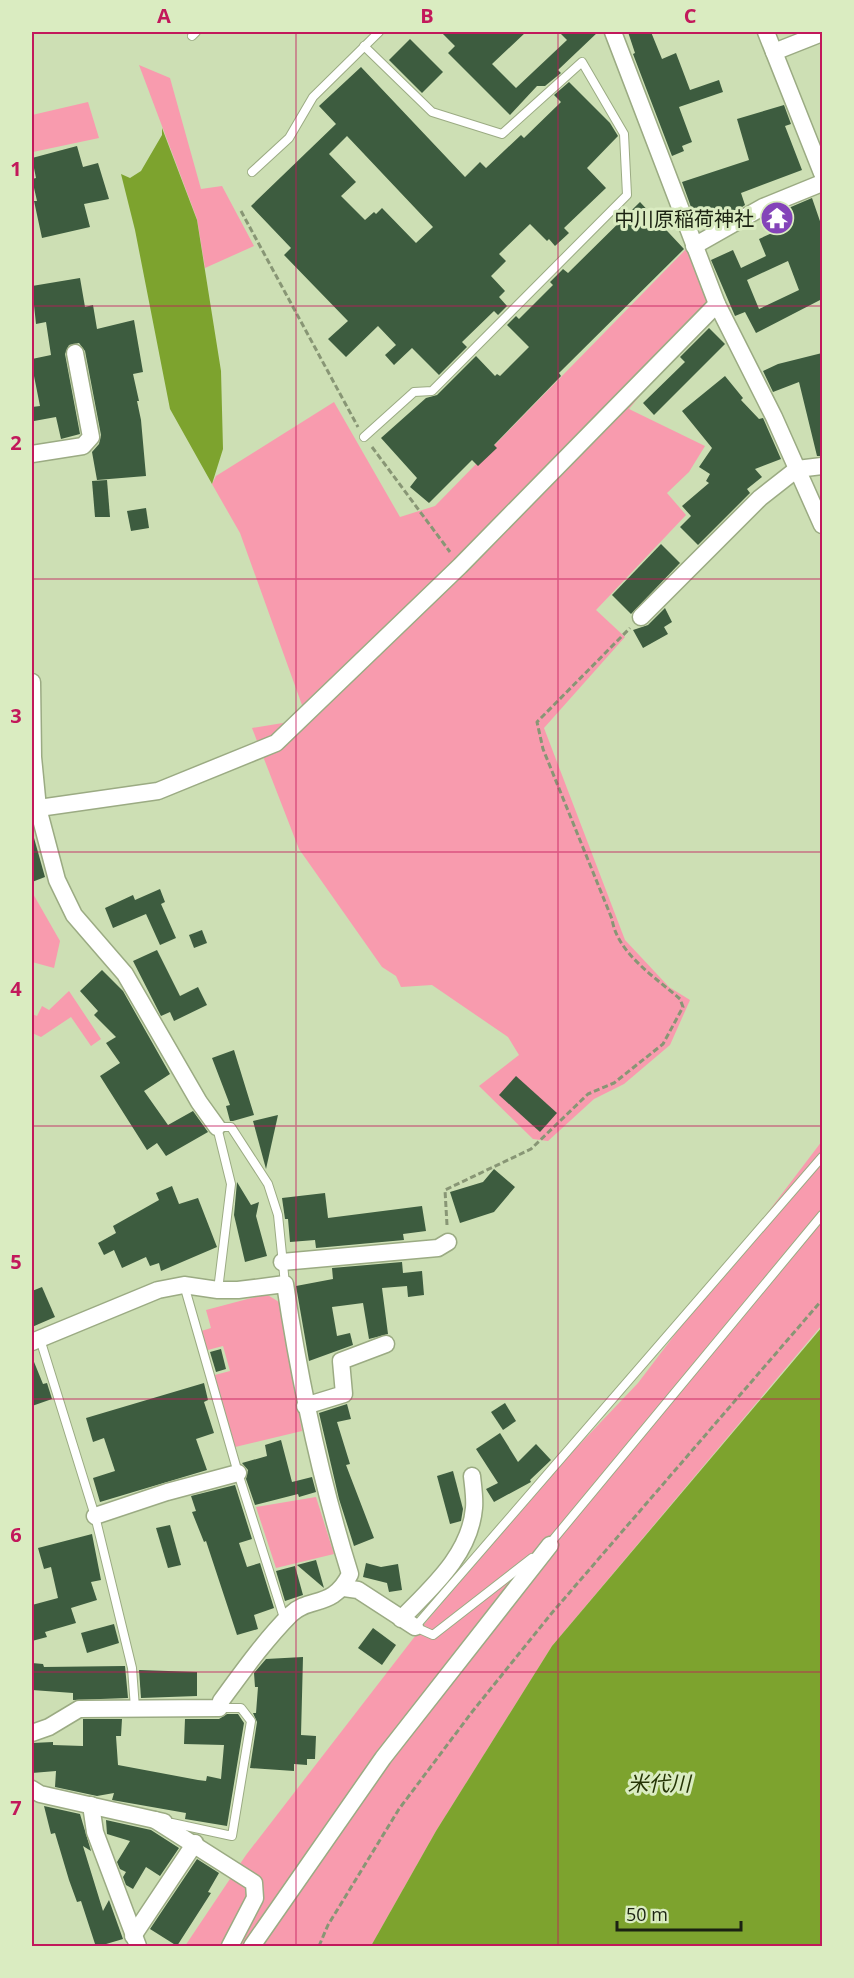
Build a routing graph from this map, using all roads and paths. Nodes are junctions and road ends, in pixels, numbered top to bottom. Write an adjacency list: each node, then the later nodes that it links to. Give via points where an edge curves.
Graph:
1 (379, 32): 5 (lane)
2 (613, 32): 11 (street)
3 (766, 32): 6 (street)
4 (822, 33): 6 (street)
5 (364, 46): 7 (lane, via 313,97 289,138); 14 (lane, via 432,112 502,134 582,62 624,134 627,195 432,391 414,392)
6 (774, 52): 8 (street)
7 (252, 172)
8 (822, 173)
9 (822, 183): 11 (street, via 763,207)
10 (241, 211): 14 (path)
11 (694, 246): 12 (street)
12 (717, 304): 17 (street); 19 (street)
13 (75, 353): 15 (street, via 91,437 83,446)
14 (364, 437): 19 (path)
15 (32, 454)
16 (822, 466): 17 (street)
17 (797, 469): 18 (street); 20 (street, via 752,507)
18 (822, 525)
19 (460, 566): 23 (street, via 276,743 158,791)
20 (641, 617): 27 (path, via 537,722 543,749 612,919 614,934 637,962 680,999 683,1008 663,1044 614,1083 588,1094 531,1149 445,1190)
21 (32, 682): 22 (street)
22 (32, 699): 23 (street)
23 (35, 808): 24 (street, via 57,880 74,915 125,974)
24 (217, 1127): 28 (lane, via 231,1127 268,1184 278,1215); 31 (lane, via 231,1184)
25 (822, 1157): 42 (lane)
26 (822, 1215): 39 (lane)
27 (448, 1242): 28 (street, via 438,1248)
28 (282, 1262): 29 (lane)
29 (285, 1284): 31 (street); 35 (street)
30 (184, 1285): 31 (street); 33 (street, via 129,1299); 36 (lane)
31 (218, 1290)
32 (822, 1300): 53 (path, via 550,1614 472,1712 399,1809 328,1925)
33 (36, 1340): 38 (lane)
34 (386, 1344): 35 (street, via 341,1361 344,1394)
35 (305, 1406): 40 (street, via 326,1499 350,1574)
36 (238, 1473): 38 (street); 41 (lane)
37 (472, 1476): 42 (street, via 474,1508 464,1545)
38 (95, 1516): 43 (lane, via 132,1668)
39 (550, 1545): 42 (lane, via 433,1635); 52 (street, via 383,1758)
40 (344, 1588): 41 (street, via 293,1612); 42 (street, via 358,1590)
41 (285, 1622): 44 (street, via 261,1648)
42 (408, 1623)
43 (135, 1708): 44 (street); 45 (street, via 79,1709)
44 (219, 1708): 48 (lane, via 241,1708 250,1720 232,1836)
45 (32, 1733)
46 (32, 1789): 47 (street)
47 (91, 1805): 48 (street); 50 (street, via 95,1832)
48 (164, 1822): 49 (street)
49 (195, 1843): 50 (street); 51 (street, via 254,1883 255,1898)
50 (136, 1941)
51 (230, 1947)
52 (252, 1947)
53 (319, 1947)

